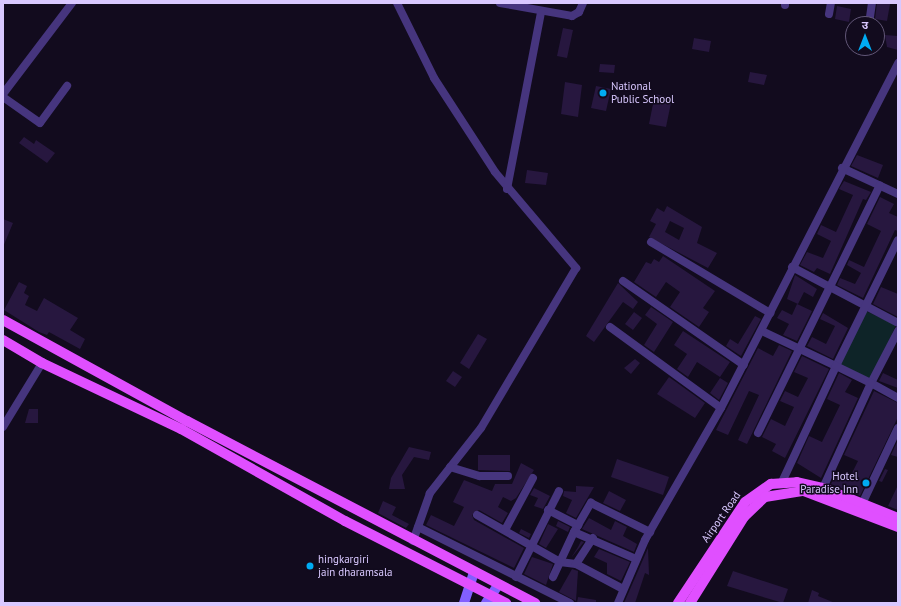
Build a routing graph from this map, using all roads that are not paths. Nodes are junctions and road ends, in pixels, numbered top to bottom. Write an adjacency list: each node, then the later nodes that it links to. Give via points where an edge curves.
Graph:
1 (72, 3): 12 (street)
2 (397, 3): 15 (street, via 434,78)
3 (500, 3): 7 (street)
4 (583, 3): 7 (street, via 579,12 572,16)
5 (831, 3): 8 (street)
6 (872, 3): 9 (street)
7 (541, 12): 15 (street)
8 (829, 14)
9 (870, 16)
10 (898, 64): 13 (street)
11 (67, 86): 12 (street, via 40,123)
12 (3, 96)
13 (842, 168): 14 (street); 19 (street)
14 (880, 185): 16 (street); 21 (street)
15 (506, 189): 40 (street, via 576,268 481,428)
16 (898, 194)
17 (898, 240): 22 (street)
18 (651, 242): 23 (street)
19 (792, 267): 21 (street); 23 (street)
20 (623, 280): 32 (street)
21 (828, 288): 22 (street); 30 (street)
22 (866, 307): 25 (street); 33 (street)
23 (770, 313): 27 (street)
24 (3, 320): 56 (main road)
25 (898, 323)
26 (610, 327): 36 (street)
27 (762, 331): 30 (street); 32 (street)
28 (898, 331): 34 (street)
29 (3, 340): 31 (main road)
30 (799, 348): 33 (street); 39 (street)
31 (42, 363): 37 (street); 65 (main road, via 181,429)
32 (744, 365): 36 (street)
33 (836, 366): 34 (street); 43 (street)
34 (871, 383): 35 (street); 44 (street)
35 (898, 398)
36 (721, 408): 54 (street)
37 (3, 427)
38 (898, 428): 46 (street)
39 (758, 433)
40 (450, 467): 41 (street, via 480,476); 50 (street, via 430,493)
41 (508, 476)
42 (533, 478): 53 (street)
43 (782, 482): 44 (main road, Airport Road); 73 (main road, Airport Road, via 763,487 745,502)
44 (823, 488): 46 (main road, Airport Road)
45 (559, 491): 47 (street)
46 (862, 504): 49 (main road, Airport Road)
47 (548, 510): 52 (street); 57 (street)
48 (477, 515): 53 (street)
49 (898, 518)
50 (418, 527): 56 (street); 63 (street)
51 (898, 527): 74 (main road, Airport Road, via 804,491 765,497 744,517)
52 (576, 529): 54 (street, via 591,503); 55 (street); 59 (street)
53 (505, 530): 57 (street)
54 (650, 532): 58 (street)
55 (593, 538): 58 (street); 60 (street)
56 (413, 541): 61 (main road)
57 (529, 547): 59 (street); 63 (street)
58 (636, 560): 66 (street)
59 (560, 562): 60 (street); 62 (street)
60 (576, 564): 66 (street)
61 (474, 573): 64 (main road); 65 (main road)
62 (553, 577)
63 (516, 578): 71 (street)
64 (498, 585): 67 (main road); 70 (main road)
65 (471, 586): 67 (main road); 68 (main road)
66 (623, 589): 72 (street)
67 (489, 600): 69 (main road)
68 (464, 603)
69 (506, 603)
70 (534, 603)
71 (570, 603)
72 (618, 603)
73 (678, 603)
74 (690, 603)

